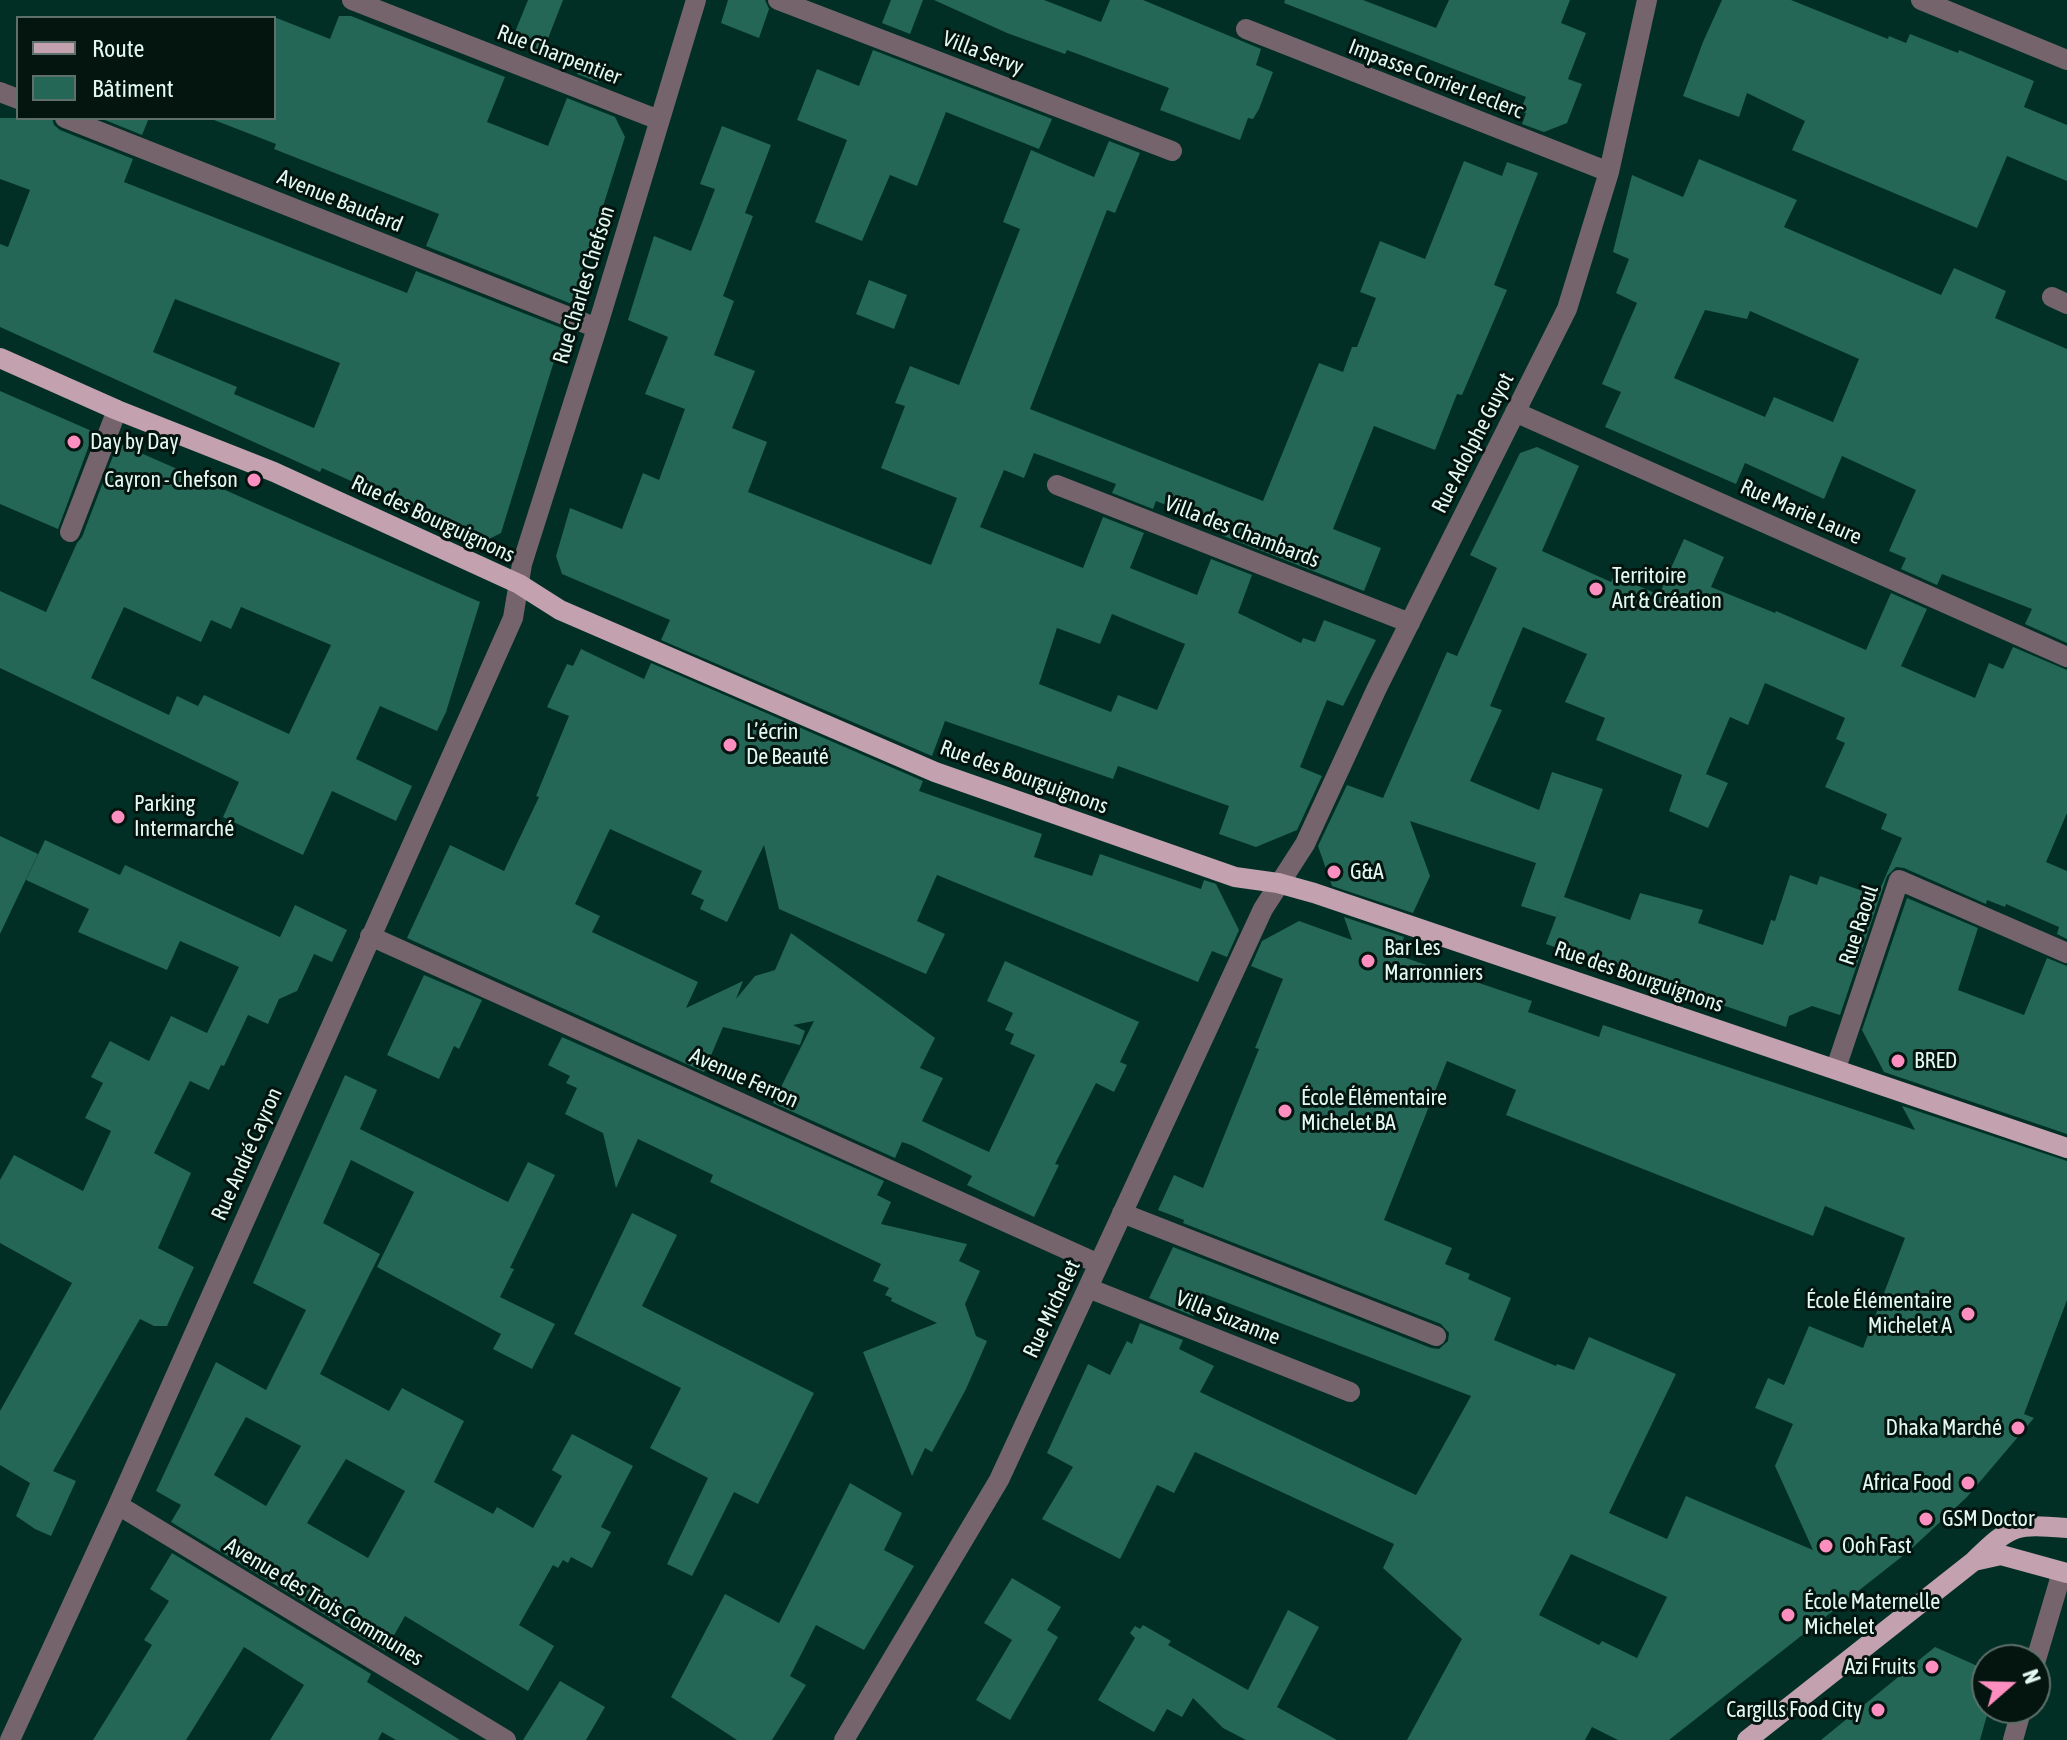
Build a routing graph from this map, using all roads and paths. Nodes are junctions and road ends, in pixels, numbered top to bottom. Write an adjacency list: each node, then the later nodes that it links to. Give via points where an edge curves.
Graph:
1 (352, 0): 9 (street, Rue Charpentier)
2 (696, 0): 9 (street, Rue Charles Chefson)
3 (778, 0): 10 (street, Villa Servy)
4 (1647, 0): 11 (street, Rue Adolphe Guyot)
5 (1921, 0): 7 (street)
6 (1246, 29): 11 (street, Impasse Corrier Leclerc)
7 (2067, 60)
8 (70, 120): 12 (street, Avenue Baudard)
9 (659, 120): 12 (street, Rue Charles Chefson)
10 (1172, 151)
11 (1609, 172): 15 (street, Rue Adolphe Guyot, via 1567,309)
12 (597, 328): 18 (street, Rue Charles Chefson)
13 (0, 358): 14 (main road, Rue des Bourguignons)
14 (117, 410): 17 (street); 18 (main road, Rue des Bourguignons, via 274,472)
15 (1515, 412): 19 (street, Rue Adolphe Guyot); 20 (street, Rue Marie Laure)
16 (1057, 485): 19 (street, Villa des Chambards)
17 (70, 532)
18 (519, 584): 21 (main road, Rue des Bourguignons, via 560,610 935,772 1235,877); 22 (street, Rue André Cayron, via 513,618)
19 (1410, 623): 21 (street, Rue Adolphe Guyot, via 1301,851)
20 (2067, 657)
21 (1278, 883): 24 (main road, Rue des Bourguignons); 26 (street, Rue Michelet)
22 (370, 936): 27 (street, Avenue Ferron); 31 (street, Rue André Cayron)
23 (2067, 953): 24 (street, Rue Raoul, via 1899,880)
24 (1836, 1068): 25 (main road, Rue des Bourguignons)
25 (2067, 1148)
26 (1122, 1213): 27 (street, Rue Michelet); 29 (street)
27 (1099, 1264): 28 (street, Rue Michelet)
28 (1088, 1288): 30 (street, Villa Suzanne); 38 (street, Rue Michelet, via 999,1480)
29 (1436, 1336)
30 (1350, 1392)
31 (118, 1505): 36 (street, Rue André Cayron); 37 (street, Avenue des Trois Communes)
32 (2067, 1528): 33 (main road, via 2013,1528)
33 (1974, 1561): 34 (main road, via 2001,1555); 39 (main road)
34 (2064, 1572): 35 (street)
35 (2041, 1644)
36 (10, 1740)
37 (506, 1740)
38 (844, 1740)
39 (1747, 1740)

